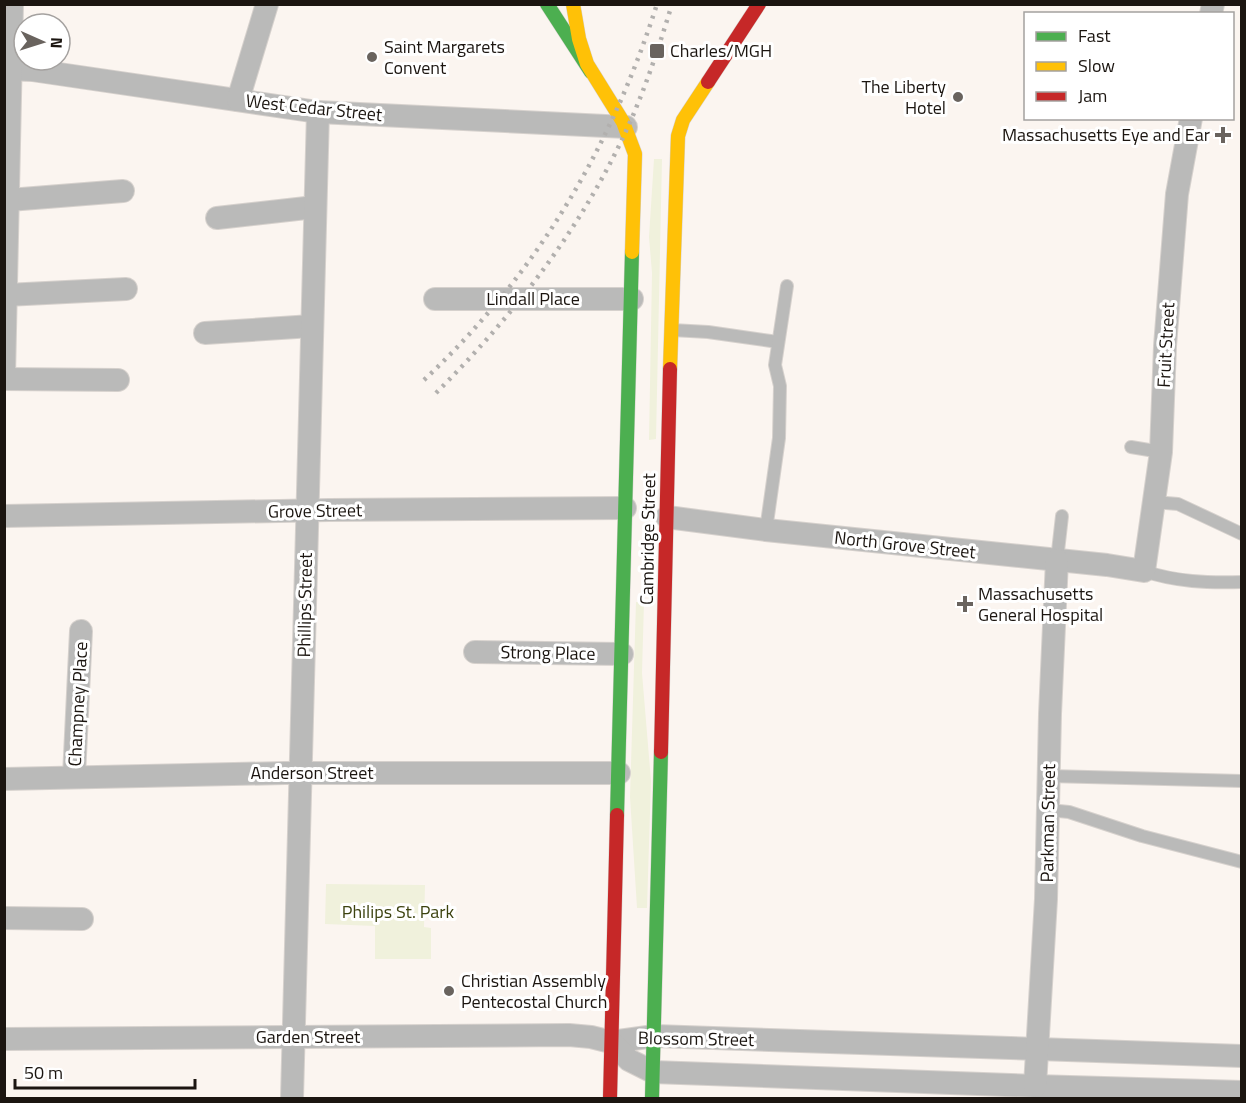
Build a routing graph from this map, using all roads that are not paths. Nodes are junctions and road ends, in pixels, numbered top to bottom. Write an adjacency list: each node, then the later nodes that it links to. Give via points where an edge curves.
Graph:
1 (12, 4): 6 (street)
2 (267, 4): 8 (street)
3 (547, 4): 7 (main road)
4 (573, 4): 7 (main road, Cambridge Street, via 579,41)
5 (759, 4): 10 (main road, Cambridge Street)
6 (8, 69): 8 (street, West Cedar Street); 14 (street)
7 (591, 72): 12 (main road, Cambridge Street)
8 (238, 100): 9 (street, West Cedar Street)
9 (318, 112): 12 (street, West Cedar Street); 16 (street, Phillips Street)
10 (688, 113): 13 (main road, via 677,124); 24 (main road, Cambridge Street, via 680,127 676,153)
11 (1191, 120): 30 (street, Fruit Street, via 1178,194)
12 (631, 127): 22 (main road, Cambridge Street, via 635,154)
13 (665, 128)
14 (7, 189): 15 (street); 20 (street)
15 (123, 190)
16 (315, 207): 17 (street); 23 (street, Phillips Street)
17 (217, 218)
18 (787, 286): 26 (lane)
19 (126, 290): 20 (street)
20 (6, 295): 27 (street)
21 (435, 299): 22 (street, Lindall Place)
22 (632, 299): 32 (main road, Cambridge Street)
23 (312, 326): 25 (street); 33 (street, Phillips Street)
24 (671, 330): 26 (lane); 35 (main road, Cambridge Street)
25 (206, 333)
26 (778, 342): 37 (lane, via 775,365 780,386 779,438)
27 (4, 378): 28 (street)
28 (118, 380)
29 (1131, 447): 30 (lane)
30 (1161, 452): 31 (street, Fruit Street)
31 (1154, 502): 38 (lane, via 1178,504); 40 (street, Fruit Street)
32 (631, 509): 33 (street, Grove Street); 44 (main road, Cambridge Street)
33 (307, 511): 34 (street, Grove Street); 45 (street, Phillips Street)
34 (4, 516)
35 (662, 516): 37 (street, North Grove Street); 55 (main road, Cambridge Street)
36 (1062, 516): 39 (lane)
37 (766, 530): 39 (street, North Grove Street)
38 (1242, 534)
39 (1057, 560): 40 (street, North Grove Street); 48 (street, Parkman Street)
40 (1144, 571): 41 (lane, via 1166,579)
41 (1242, 582)
42 (81, 631): 47 (street, Champney Place)
43 (475, 652): 44 (street, Strong Place)
44 (622, 654): 46 (main road, Cambridge Street)
45 (300, 772): 46 (street, Anderson Street); 47 (street, Anderson Street); 56 (street, Phillips Street)
46 (619, 773): 58 (main road, Cambridge Street)
47 (74, 776): 49 (street, Anderson Street)
48 (1049, 776): 50 (lane); 51 (street, Parkman Street)
49 (4, 779)
50 (1242, 781)
51 (1049, 810): 52 (lane, via 1069,812); 59 (street, Parkman Street)
52 (1242, 862)
53 (4, 918): 54 (street)
54 (82, 919)
55 (655, 1036): 58 (street, Blossom Street); 59 (street, Blossom Street); 61 (main road, Cambridge Street)
56 (294, 1037): 57 (street, Garden Street); 58 (street, Garden Street, via 569,1035); 64 (street, Phillips Street)
57 (4, 1040)
58 (611, 1042): 61 (street, Blossom Street, via 629,1060); 65 (main road, Cambridge Street)
59 (1037, 1050): 60 (street, Blossom Street); 62 (street, Parkman Street)
60 (1242, 1056)
61 (653, 1072): 62 (street, Blossom Street); 66 (main road, Cambridge Street)
62 (1035, 1086): 63 (street, Blossom Street)
63 (1242, 1092)
64 (292, 1098)
65 (610, 1098)
66 (652, 1098)

